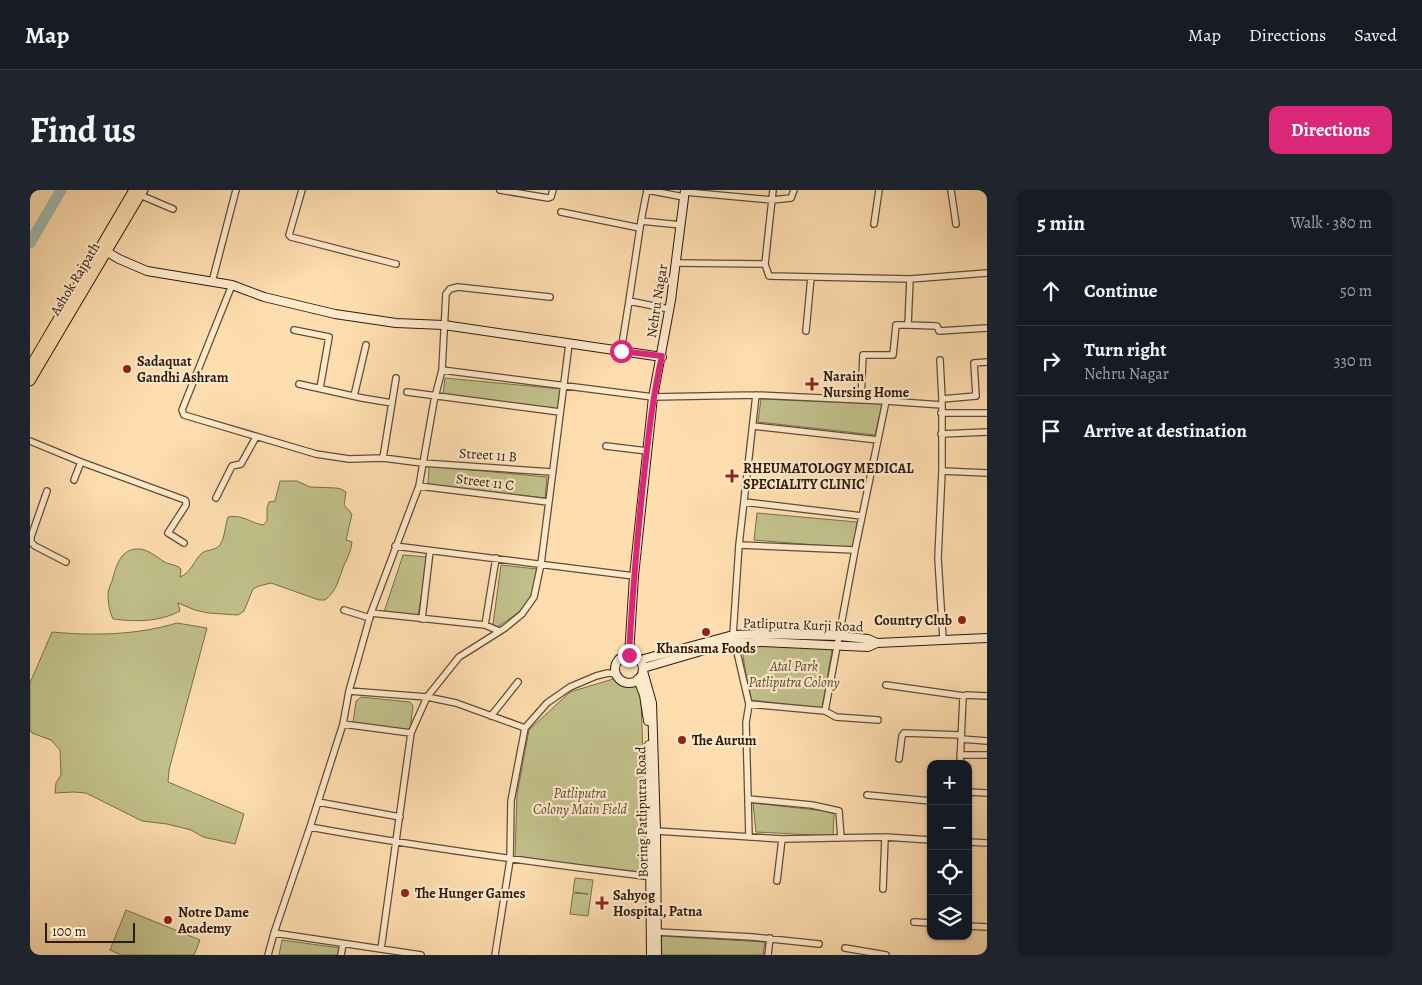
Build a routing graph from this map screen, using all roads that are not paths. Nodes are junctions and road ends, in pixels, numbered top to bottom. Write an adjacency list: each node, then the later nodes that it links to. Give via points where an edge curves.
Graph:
1 (236, 190): 28 (street)
2 (302, 190): 23 (street, via 289,235)
3 (500, 190): 11 (street)
4 (553, 190): 11 (street, via 548,198)
5 (647, 190): 12 (street); 16 (street)
6 (773, 190): 13 (street)
7 (794, 190): 13 (street, via 791,198)
8 (879, 190): 17 (street)
9 (951, 190): 18 (street)
10 (139, 192): 14 (street); 21 (main road, Ashok Rajpath)
11 (518, 192)
12 (685, 193): 13 (street); 19 (street, Nehru Nagar)
13 (772, 200): 24 (street)
14 (173, 209)
15 (561, 212): 20 (street)
16 (641, 221): 19 (street); 20 (street)
17 (874, 224)
18 (956, 224)
19 (681, 225): 22 (street, Nehru Nagar)
20 (640, 228): 31 (street)
21 (104, 250): 28 (street, via 147,271); 44 (main road, Ashok Rajpath); 47 (main road, Ashok Rajpath)
22 (676, 263): 24 (street); 32 (street, Nehru Nagar)
23 (396, 264)
24 (765, 264): 26 (street, via 769,276)
25 (987, 273): 27 (street)
26 (811, 277): 27 (street); 37 (street)
27 (910, 280): 34 (street)
28 (212, 282): 29 (street)
29 (232, 286): 33 (street, via 335,314 396,323); 66 (street, Street 11 B, via 182,412)
30 (550, 297): 33 (street, via 450,289 446,294)
31 (629, 301): 32 (street); 40 (street)
32 (669, 309): 41 (street, Nehru Nagar)
33 (444, 325): 38 (street); 45 (street)
34 (908, 325): 35 (street, via 937,326 939,331); 56 (street, via 896,325 893,355 863,355)
35 (987, 328)
36 (294, 330): 50 (street, via 329,337)
37 (806, 331)
38 (569, 344): 40 (street); 49 (street)
39 (366, 345): 53 (street)
40 (621, 351): 41 (street)
41 (662, 356): 55 (street, Nehru Nagar)
42 (940, 360): 59 (street)
43 (987, 362): 59 (street, via 974,362 976,396)
44 (30, 367)
45 (442, 370): 49 (street); 54 (street)
46 (396, 378): 58 (street)
47 (30, 381)
48 (299, 384): 50 (street)
49 (564, 386): 55 (street); 60 (street)
50 (320, 388): 53 (street)
51 (407, 392): 54 (street)
52 (756, 395): 55 (street); 56 (street); 63 (street)
53 (354, 396): 58 (street)
54 (435, 397): 60 (street); 73 (street)
55 (653, 397): 70 (street, Nehru Nagar)
56 (861, 400): 57 (street)
57 (886, 401): 59 (street); 68 (street)
58 (392, 402): 71 (street)
59 (942, 402): 61 (street)
60 (560, 412): 75 (street)
61 (941, 413): 62 (street); 65 (street)
62 (987, 413)
63 (753, 426): 68 (street); 82 (street)
64 (987, 432): 65 (street)
65 (941, 434): 74 (street)
66 (256, 438): 71 (street, Street 11 B, via 316,454 350,459); 80 (street, via 240,464 232,466)
67 (30, 440): 72 (street)
68 (878, 440): 83 (street)
69 (606, 446): 70 (street)
70 (647, 451): 93 (street, Nehru Nagar)
71 (383, 458): 73 (street, Street 11 B)
72 (81, 462): 77 (street); 85 (street, via 185,500 186,505 168,533)
73 (422, 463): 75 (street, Street 11 B); 78 (street)
74 (942, 471): 76 (street); 102 (street, via 938,558)
75 (552, 472): 81 (street)
76 (987, 473)
77 (74, 480)
78 (419, 486): 81 (street, Street 11 C); 87 (street)
79 (47, 491): 84 (street)
80 (216, 498)
81 (548, 502): 92 (street)
82 (744, 502): 83 (street); 86 (street)
83 (862, 516): 88 (street)
84 (32, 528): 91 (street, via 32,544)
85 (184, 543)
86 (739, 545): 88 (street); 101 (street)
87 (395, 546): 89 (street); 95 (street)
88 (855, 550): 99 (street)
89 (430, 551): 90 (street); 96 (street)
90 (496, 558): 92 (street); 97 (street)
91 (66, 562)
92 (541, 564): 93 (street); 98 (street, via 534,596 522,614)
93 (634, 576): 105 (street, Nehru Nagar)
94 (344, 610): 95 (street)
95 (371, 616): 96 (street); 111 (street)
96 (422, 619): 97 (street)
97 (485, 625): 98 (street)
98 (499, 631): 114 (street, via 459,657)
99 (839, 636): 101 (street, Patliputra Kurji Road, via 758,634); 103 (street, Patliputra Kurji Road); 104 (street)
100 (987, 638): 102 (street, Patliputra Kurji Road)
101 (734, 639): 104 (street, Patliputra Kurji Road); 106 (street, Patliputra Kurji Road); 115 (street)
102 (943, 639): 103 (street, Patliputra Kurji Road)
103 (877, 643): 104 (street, Patliputra Kurji Road, via 868,647)
104 (837, 645): 116 (street)
105 (629, 655): 106 (street, via 635,656); 107 (street, via 617,661)
106 (642, 666): 108 (street); 128 (street, Boring Patliputra Road, via 652,703)
107 (616, 674): 108 (street, via 628,683); 120 (street, via 596,676 570,687 547,702)
108 (638, 679): 128 (street, Boring Patliputra Road, via 648,720)
109 (518, 682): 117 (street)
110 (886, 685): 112 (street)
111 (349, 691): 114 (street); 119 (street)
112 (964, 696): 113 (street); 122 (street)
113 (987, 696)
114 (427, 697): 117 (street, via 456,702); 121 (street)
115 (748, 704): 116 (street); 132 (street)
116 (825, 711): 118 (street, via 836,717)
117 (492, 716): 120 (street)
118 (878, 720)
119 (343, 724): 121 (street); 134 (street)
120 (525, 728): 146 (street, via 511,801)
121 (411, 733): 135 (street)
122 (961, 737): 123 (street); 124 (street); 126 (street, via 904,733)
123 (987, 741)
124 (960, 755): 125 (street); 127 (street)
125 (987, 755)
126 (899, 759)
127 (960, 760)
128 (652, 768): 137 (street, Boring Patliputra Road); 147 (street, Boring Patliputra Road)
129 (972, 792): 130 (street)
130 (987, 793)
131 (867, 795): 133 (street)
132 (749, 799): 138 (street); 140 (street, via 839,810)
133 (927, 801)
134 (318, 802): 135 (street); 136 (street)
135 (400, 817): 144 (street)
136 (310, 827): 144 (street); 155 (street)
137 (656, 831): 138 (street); 147 (street, Boring Patliputra Road)
138 (749, 837): 141 (street)
139 (885, 837): 140 (street); 142 (street); 149 (street)
140 (841, 838): 141 (street)
141 (782, 839): 148 (street)
142 (927, 840)
143 (972, 842): 145 (street)
144 (396, 843): 146 (street); 160 (street)
145 (987, 843)
146 (510, 860): 147 (street); 164 (street)
147 (654, 877): 154 (street, Boring Patliputra Road); 165 (street, Boring Patliputra Road)
148 (777, 881)
149 (883, 890)
150 (914, 922): 151 (street)
151 (927, 923)
152 (972, 926): 153 (street)
153 (987, 927)
154 (657, 932): 156 (street); 166 (street, Boring Patliputra Road)
155 (274, 933): 157 (street); 161 (street)
156 (770, 938): 158 (street); 167 (street)
157 (343, 944): 160 (street); 162 (street)
158 (819, 944)
159 (845, 948): 168 (street)
160 (381, 949): 163 (street)
161 (268, 955)
162 (341, 955)
163 (421, 955)
164 (495, 955)
165 (651, 955)
166 (657, 955)
167 (768, 955)
168 (886, 955)

